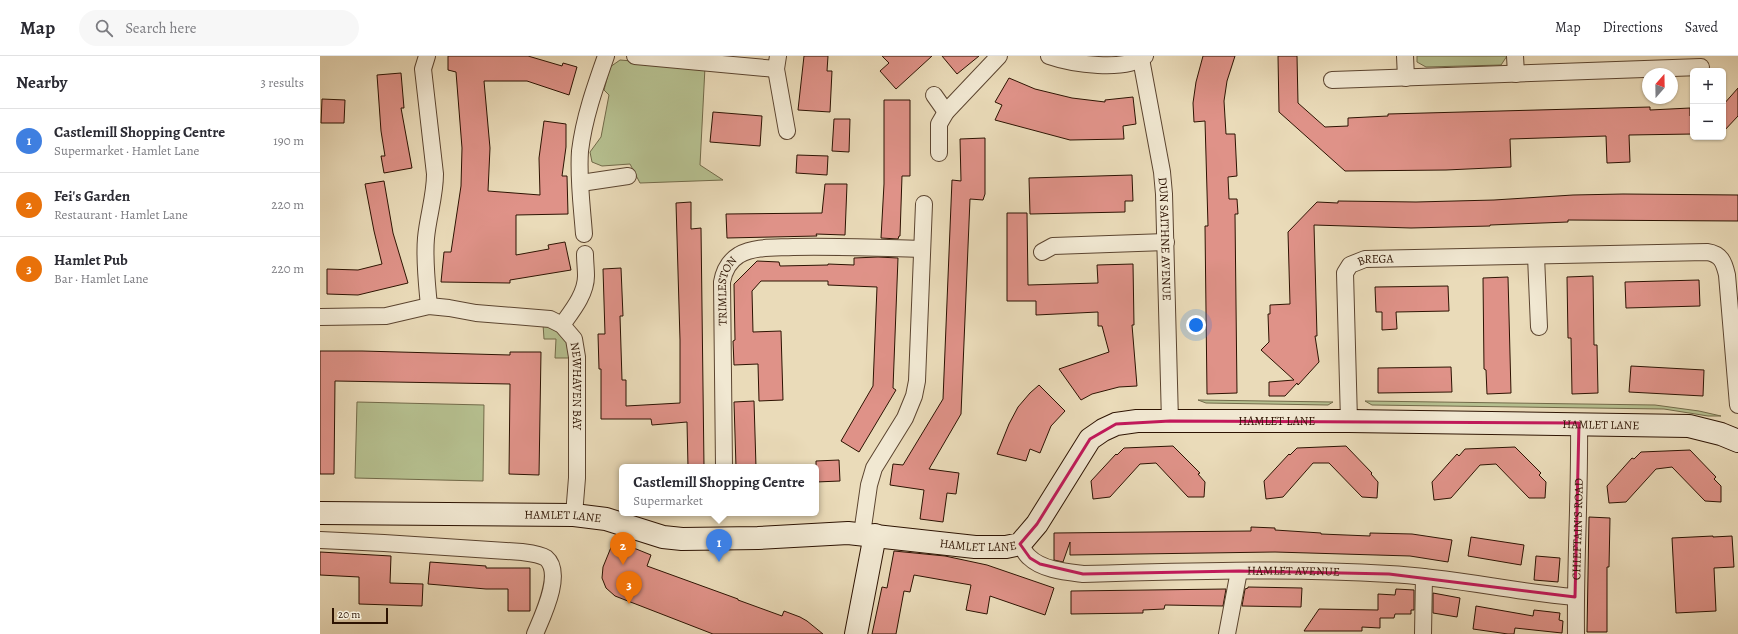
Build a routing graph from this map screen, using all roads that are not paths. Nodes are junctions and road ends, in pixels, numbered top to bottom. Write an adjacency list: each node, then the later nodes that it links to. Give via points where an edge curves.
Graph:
1 (427, 56): 27 (street, via 423,69 435,174 435,191 425,240)
2 (606, 56): 19 (street, via 586,119 580,152)
3 (635, 56): 9 (street)
4 (999, 56): 15 (street)
5 (1049, 56): 8 (street, via 1086,65 1130,63)
6 (1405, 56): 12 (street)
7 (1515, 56): 11 (street)
8 (1143, 58): 22 (street, DUN SAITHNE AVENUE, via 1162,172)
9 (777, 62): 16 (street)
10 (1701, 67): 11 (street)
11 (1516, 74): 12 (street)
12 (1406, 78): 13 (street)
13 (1332, 80)
14 (934, 95): 15 (street)
15 (946, 112): 17 (street, via 939,124)
16 (787, 131)
17 (939, 153)
18 (628, 176): 19 (street)
19 (581, 183): 21 (street)
20 (924, 204): 23 (street)
21 (584, 234)
22 (1166, 242): 24 (street, via 1053,246); 32 (street, DUN SAITHNE AVENUE)
23 (921, 249): 36 (street, TRIMLESTON, via 834,246 767,248 738,255 728,265 722,282); 39 (street, via 917,381 905,418 874,468 868,492)
24 (1042, 252)
25 (585, 254): 29 (street, via 584,288)
26 (1536, 256): 30 (street); 31 (street, BREGA, via 1707,252 1720,257 1727,275); 33 (street, BREGA, via 1365,259 1350,264 1345,272)
27 (428, 306): 28 (street, NEWHAVEN BAY, via 386,316); 29 (street, NEWHAVEN BAY, via 550,319)
28 (320, 317)
29 (562, 325): 38 (street, NEWHAVEN BAY, via 574,339 577,357 577,478)
30 (1539, 327)
31 (1738, 405)
32 (1170, 420): 33 (street, HAMLET LANE); 41 (street, HAMLET LANE, via 1116,424 1090,439 1037,524)
33 (1350, 421): 34 (street, HAMLET LANE)
34 (1579, 423): 35 (street, HAMLET LANE, via 1688,426); 44 (street, CHIEFTAIN'S ROAD, via 1580,490)
35 (1737, 437)
36 (724, 464)
37 (320, 513): 38 (street, HAMLET LANE)
38 (574, 515): 39 (street, HAMLET LANE, via 606,519 656,535 682,539)
39 (869, 534): 41 (street, HAMLET LANE, via 975,547 1006,547); 46 (street)
40 (320, 540): 45 (street, via 522,552 544,557 550,562 553,581 547,605)
41 (1020, 544): 42 (street, HAMLET AVENUE, via 1030,558 1040,564 1083,574)
42 (1240, 571): 43 (street, HAMLET AVENUE); 47 (street)
43 (1424, 576): 44 (street, HAMLET AVENUE); 48 (street)
44 (1575, 597): 49 (street, CHIEFTAIN'S ROAD)
45 (535, 634)
46 (856, 634)
47 (1227, 634)
48 (1423, 634)
49 (1576, 634)

